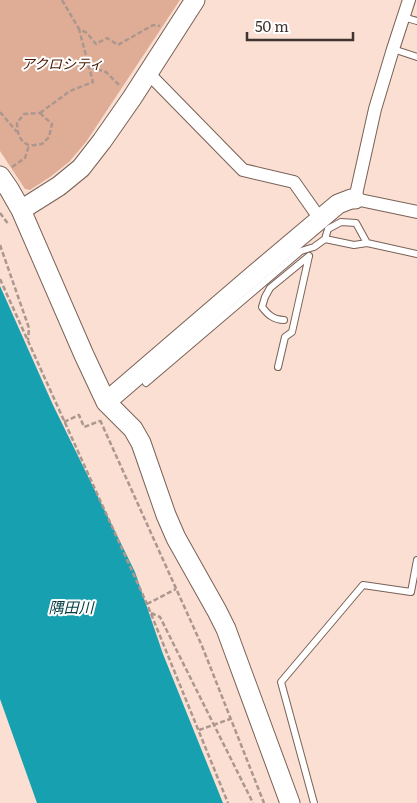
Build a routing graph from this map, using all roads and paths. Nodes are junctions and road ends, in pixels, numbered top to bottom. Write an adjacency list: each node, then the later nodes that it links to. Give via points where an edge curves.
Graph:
1 (62, 0): 7 (path)
2 (195, 0): 6 (street)
3 (409, 0): 4 (street)
4 (404, 18): 5 (lane); 8 (street)
5 (417, 21)
6 (177, 28): 7 (path, via 153,25 118,45 107,38 96,44); 11 (street)
7 (79, 29): 10 (path)
8 (393, 49): 9 (lane); 18 (street, via 375,109)
9 (417, 57)
10 (90, 66): 12 (path, via 106,72); 14 (path, via 93,82 70,91)
11 (148, 73): 19 (street, via 80,168); 21 (street, via 243,170 294,182)
12 (125, 91)
13 (0, 112): 15 (path)
14 (40, 112): 15 (path, via 24,114 17,123); 16 (path, via 52,124 49,137 42,144)
15 (18, 134): 16 (path)
16 (29, 145): 17 (path, via 25,158)
17 (4, 173): 19 (street)
18 (355, 200): 20 (street); 21 (street, via 338,204)
19 (21, 210): 33 (street)
20 (417, 212)
21 (320, 220): 33 (street)
22 (326, 240): 23 (lane, via 354,245); 23 (lane, via 328,229 341,222 356,223); 25 (lane)
23 (367, 243): 26 (lane)
24 (0, 245): 30 (path, via 29,328)
25 (314, 247): 27 (lane); 32 (lane, via 301,251)
26 (417, 254)
27 (309, 256): 29 (lane, via 270,288 265,297 262,307 268,315); 31 (lane, via 292,332 285,337)
28 (0, 279): 30 (path)
29 (284, 320)
30 (28, 341): 34 (path)
31 (278, 366)
32 (146, 383)
33 (106, 402): 46 (street, via 137,436 176,538 226,628)
34 (64, 422): 36 (path, via 79,415 84,427 100,421); 38 (path)
35 (417, 560): 37 (lane)
36 (176, 589): 38 (path); 40 (path)
37 (414, 594): 47 (lane, via 363,585 281,682)
38 (147, 604): 39 (path)
39 (151, 613): 41 (path, via 160,617); 42 (path)
40 (230, 719): 41 (path); 45 (path)
41 (214, 725): 42 (path); 44 (path)
42 (199, 730): 43 (path)
43 (228, 803)
44 (253, 803)
45 (264, 803)
46 (290, 803)
47 (314, 803)

